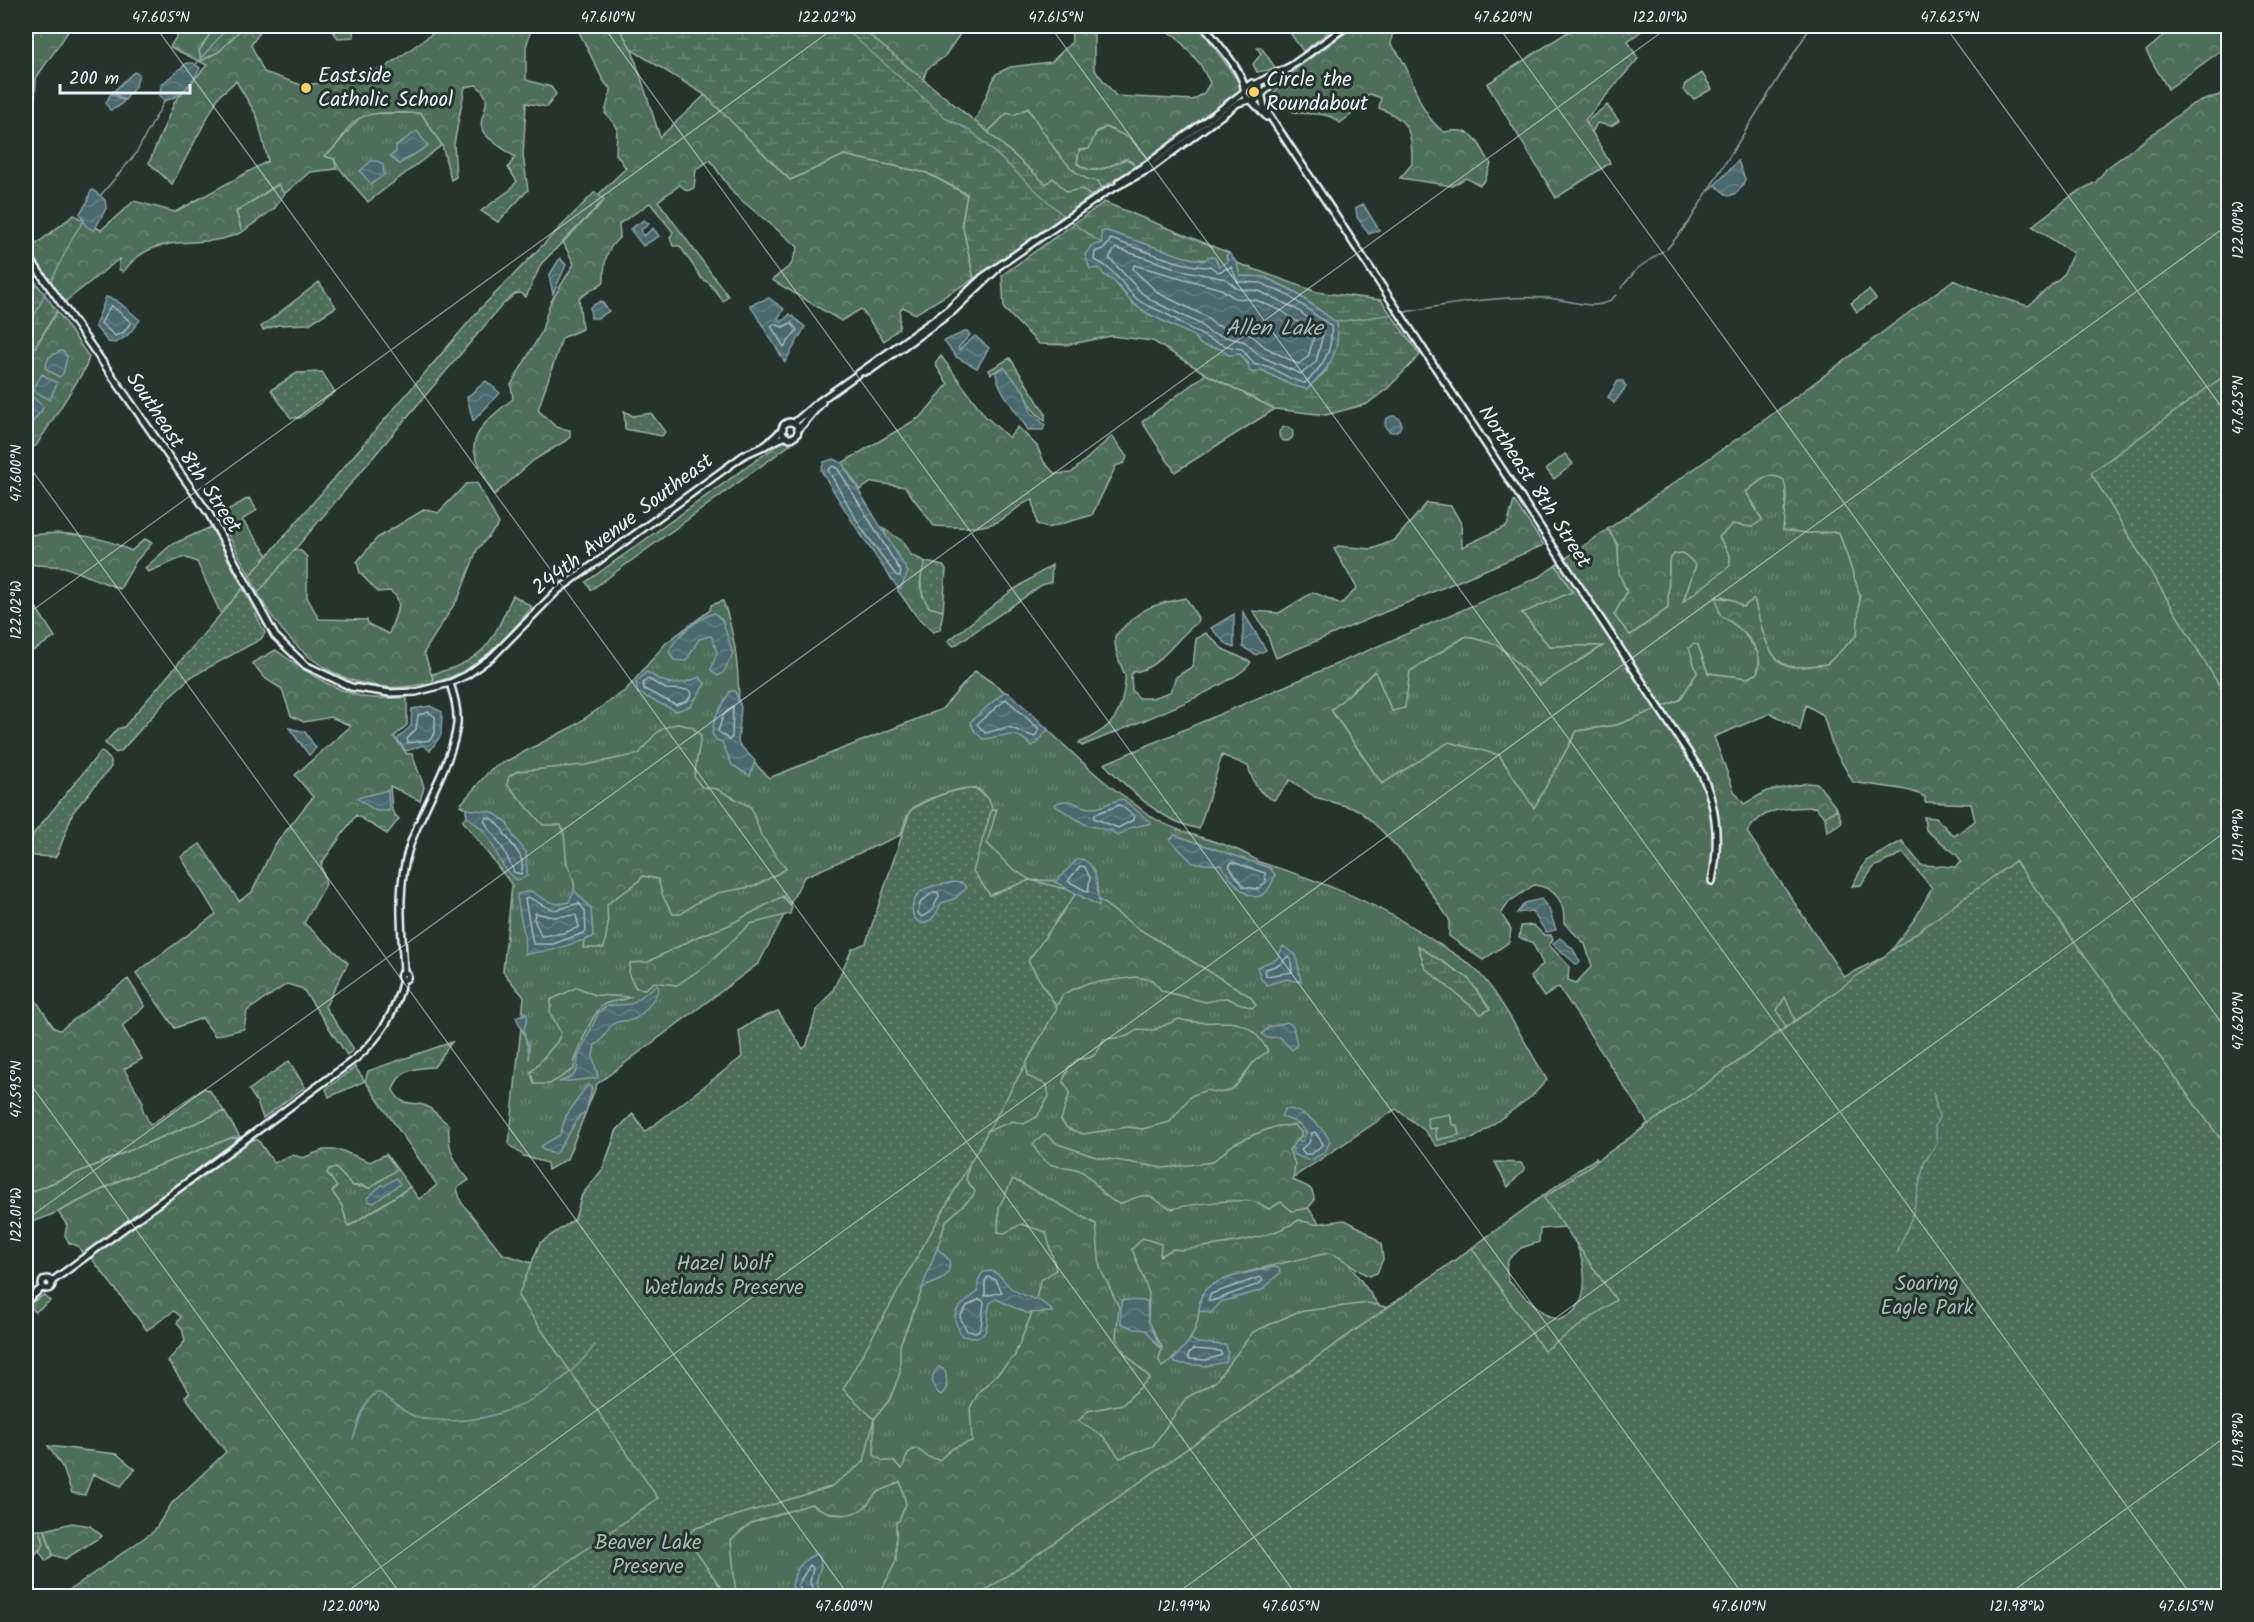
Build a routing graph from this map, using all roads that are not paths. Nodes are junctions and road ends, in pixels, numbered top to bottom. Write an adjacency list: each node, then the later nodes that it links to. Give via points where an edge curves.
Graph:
1 (1204, 26): 3 (street)
2 (1347, 26): 4 (street)
3 (1234, 66): 5 (street); 6 (street, via 1244,82)
4 (1291, 66): 5 (street); 7 (street)
5 (1255, 84): 6 (street, via 1249,84); 7 (street, Northeast 8th Street)
6 (1244, 91): 8 (street, Northeast 8th Street); 10 (street)
7 (1262, 95): 8 (street); 9 (street, Northeast 8th Street, via 1264,107)
8 (1250, 101): 9 (street, Northeast 8th Street); 10 (street, via 1238,103)
9 (1277, 126): 19 (street, Northeast 8th Street, via 1698,766 1710,790 1715,818)
10 (1140, 172): 12 (street, via 983,277 960,302)
11 (26, 253): 18 (street, Southeast 8th Street, via 209,514 265,622 291,654 331,680 369,691 416,692)
12 (822, 402): 13 (street); 15 (street)
13 (794, 423): 14 (street, via 788,422); 15 (street)
14 (783, 429): 16 (street); 17 (street, 244th Avenue Southeast)
15 (798, 430): 16 (street, via 795,436)
16 (786, 436): 17 (street, 244th Avenue Southeast)
17 (765, 446): 18 (street, 244th Avenue Southeast, via 744,455 557,591 493,656)
18 (450, 683): 20 (street, via 457,727 403,870 400,894 404,972 408,976 374,1043 51,1282 44,1280 43,1287)
19 (1712, 881)
20 (26, 1301)

